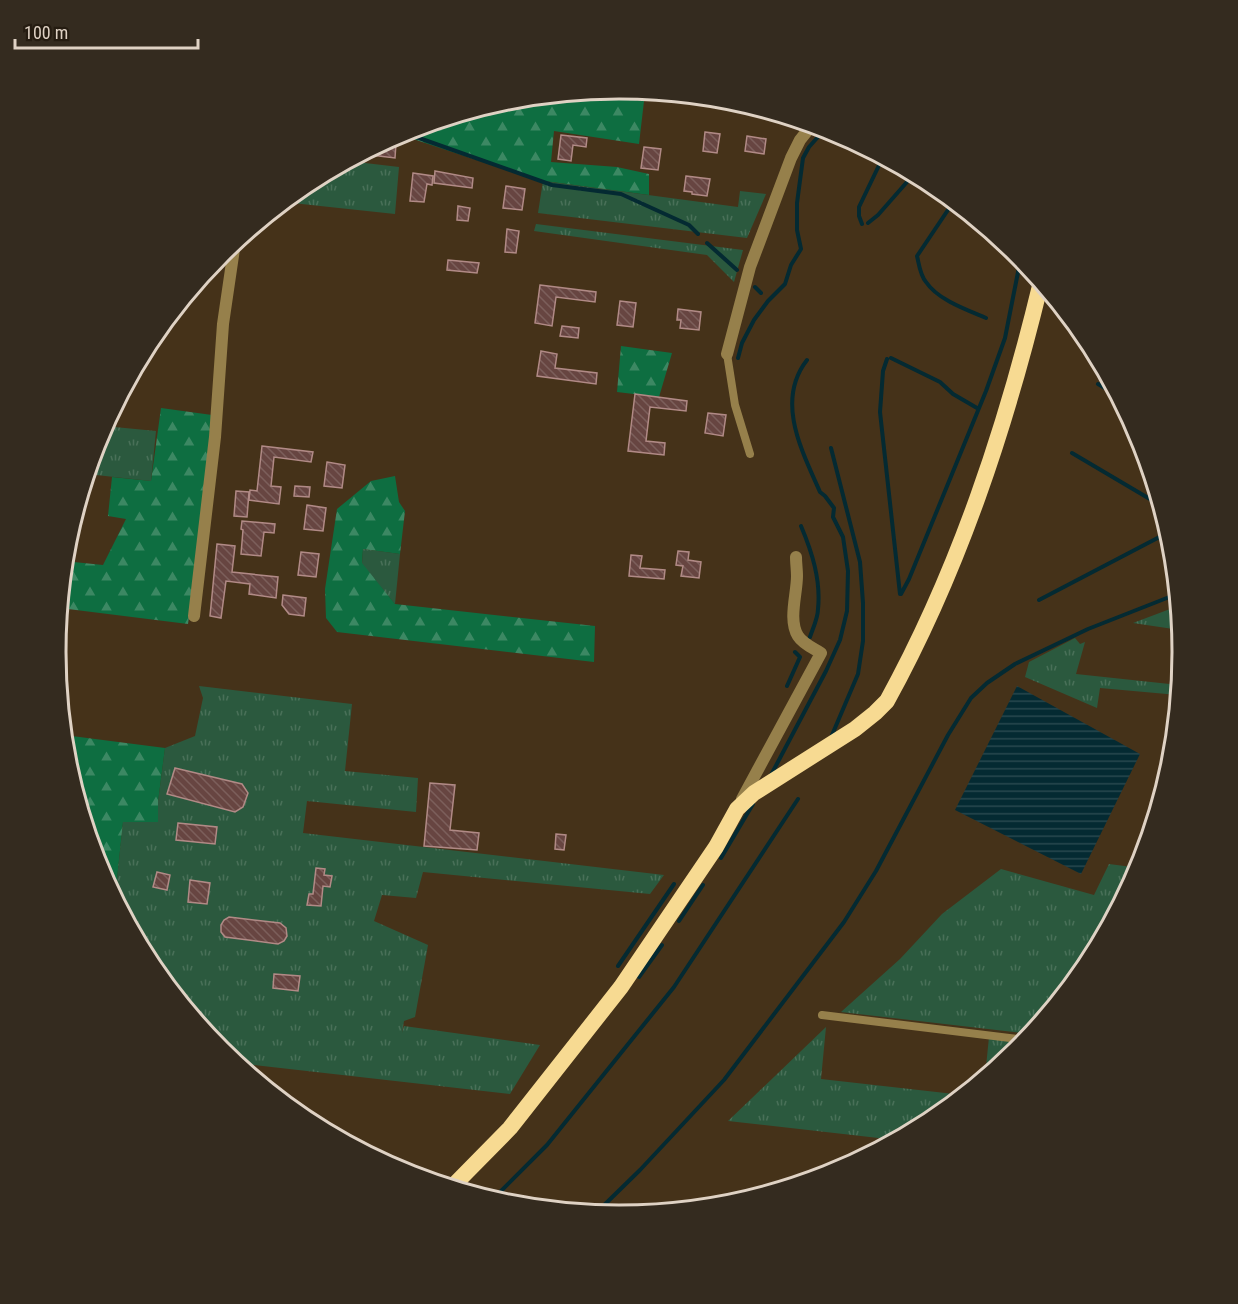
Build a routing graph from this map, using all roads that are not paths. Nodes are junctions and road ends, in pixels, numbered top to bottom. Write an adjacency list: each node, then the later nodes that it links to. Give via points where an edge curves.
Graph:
1 (806, 132): 4 (street, via 791,158 750,267)
2 (233, 256): 7 (street)
3 (1039, 291): 8 (highway, via 1019,371 961,543 935,606 887,701 855,729 754,793)
4 (727, 354): 5 (lane, via 735,405)
5 (750, 454)
6 (796, 557): 8 (street, via 795,630 806,645 821,653)
7 (194, 616)
8 (737, 809): 11 (highway, via 716,847 621,987 510,1128)
9 (822, 1016): 10 (lane)
10 (1014, 1039)
11 (458, 1181)

